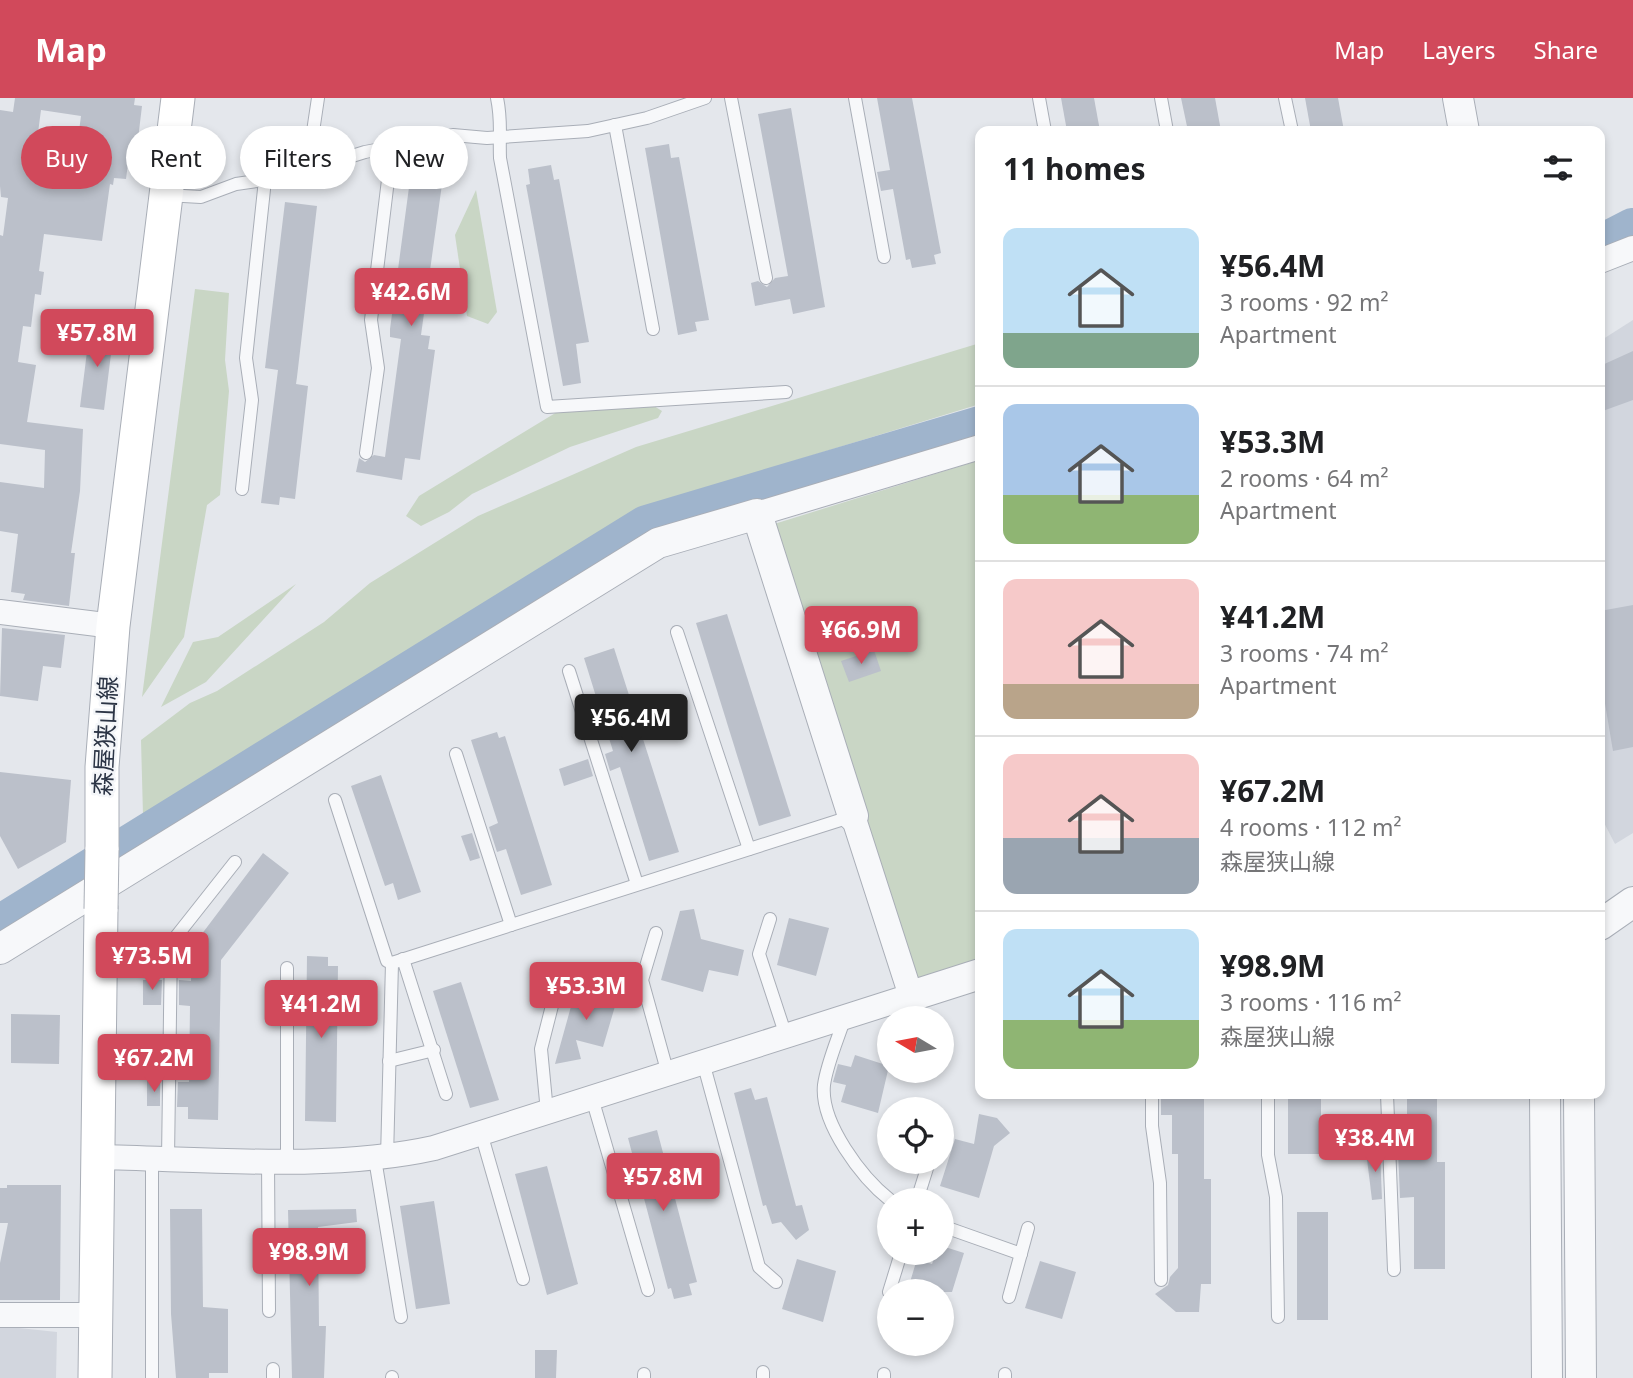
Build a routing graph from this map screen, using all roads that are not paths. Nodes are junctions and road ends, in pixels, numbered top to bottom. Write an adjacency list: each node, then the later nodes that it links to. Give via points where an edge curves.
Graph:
1 (178, 98): 22 (main road, 森屋狭山線)
2 (318, 98): 12 (lane)
3 (497, 98): 18 (lane, via 503,126)
4 (705, 98): 11 (lane)
5 (731, 98): 26 (lane)
6 (855, 98): 24 (lane)
7 (1039, 98): 13 (lane)
8 (1161, 98): 14 (lane)
9 (1285, 98): 15 (lane)
10 (1458, 98): 16 (street)
11 (615, 125): 18 (lane); 27 (lane)
12 (314, 126)
13 (1044, 126)
14 (1166, 126)
15 (1291, 126)
16 (1463, 126)
17 (468, 136): 18 (lane)
18 (499, 137): 28 (lane, via 547,407)
19 (240, 183): 22 (lane, via 201,197)
20 (264, 189): 31 (lane, via 246,358 252,400)
21 (387, 189): 30 (lane, via 372,320 378,369)
22 (166, 195): 34 (main road, 森屋狭山線)
23 (1633, 248): 25 (street)
24 (884, 257)
25 (1605, 259)
26 (766, 278)
27 (653, 329)
28 (786, 392)
29 (975, 449): 32 (street)
30 (366, 453)
31 (242, 489)
32 (757, 514): 39 (street); 48 (street, via 658,543)
33 (0, 612): 34 (street)
34 (113, 626): 69 (main road, 森屋狭山線, bridge, via 102,767)
35 (677, 632): 40 (lane)
36 (569, 671): 42 (lane)
37 (456, 754): 46 (lane)
38 (335, 800): 49 (lane, via 387,961)
39 (853, 816): 40 (lane); 53 (street)
40 (749, 849): 42 (lane)
41 (235, 862): 70 (lane, via 171,943)
42 (637, 884): 46 (lane)
43 (1633, 902): 45 (street)
44 (770, 919): 55 (lane, via 759,954)
45 (1605, 922)
46 (511, 925): 49 (lane)
47 (656, 933): 59 (lane, via 642,980)
48 (0, 949)
49 (397, 961): 56 (lane); 57 (lane)
50 (287, 968): 72 (lane)
51 (975, 976): 53 (street)
52 (556, 986): 67 (lane, via 541,1049)
53 (911, 996): 54 (street)
54 (845, 1017): 55 (street); 73 (lane, via 824,1084 824,1099 844,1150)
55 (786, 1036): 58 (street)
56 (433, 1050): 57 (lane); 60 (lane)
57 (389, 1061): 71 (lane)
58 (703, 1062): 59 (street); 80 (lane, via 759,1267)
59 (668, 1074): 61 (street)
60 (446, 1094)
61 (592, 1098): 67 (street); 81 (lane)
62 (1152, 1099): 79 (lane, via 1160,1183)
63 (1268, 1099): 87 (lane, via 1268,1155 1276,1197)
64 (1387, 1099): 77 (lane)
65 (1545, 1099): 90 (street)
66 (1579, 1099): 91 (street)
67 (547, 1112): 68 (street)
68 (481, 1133): 71 (street, via 434,1149); 78 (lane)
69 (98, 1157): 70 (street); 85 (main road, 森屋狭山線)
70 (160, 1158): 72 (street); 89 (lane)
71 (381, 1158): 72 (street); 86 (lane)
72 (277, 1160): 83 (lane)
73 (877, 1191)
74 (1028, 1228): 76 (lane)
75 (954, 1230): 76 (lane)
76 (1021, 1254): 82 (lane)
77 (1394, 1269)
78 (523, 1279)
79 (1161, 1280)
80 (776, 1282)
81 (648, 1290)
82 (1009, 1297)
83 (269, 1311)
84 (0, 1315): 85 (street)
85 (96, 1315): 88 (main road, 森屋狭山線)
86 (401, 1317)
87 (1278, 1317)
88 (95, 1378)
89 (152, 1378)
90 (1547, 1378)
91 (1581, 1378)

